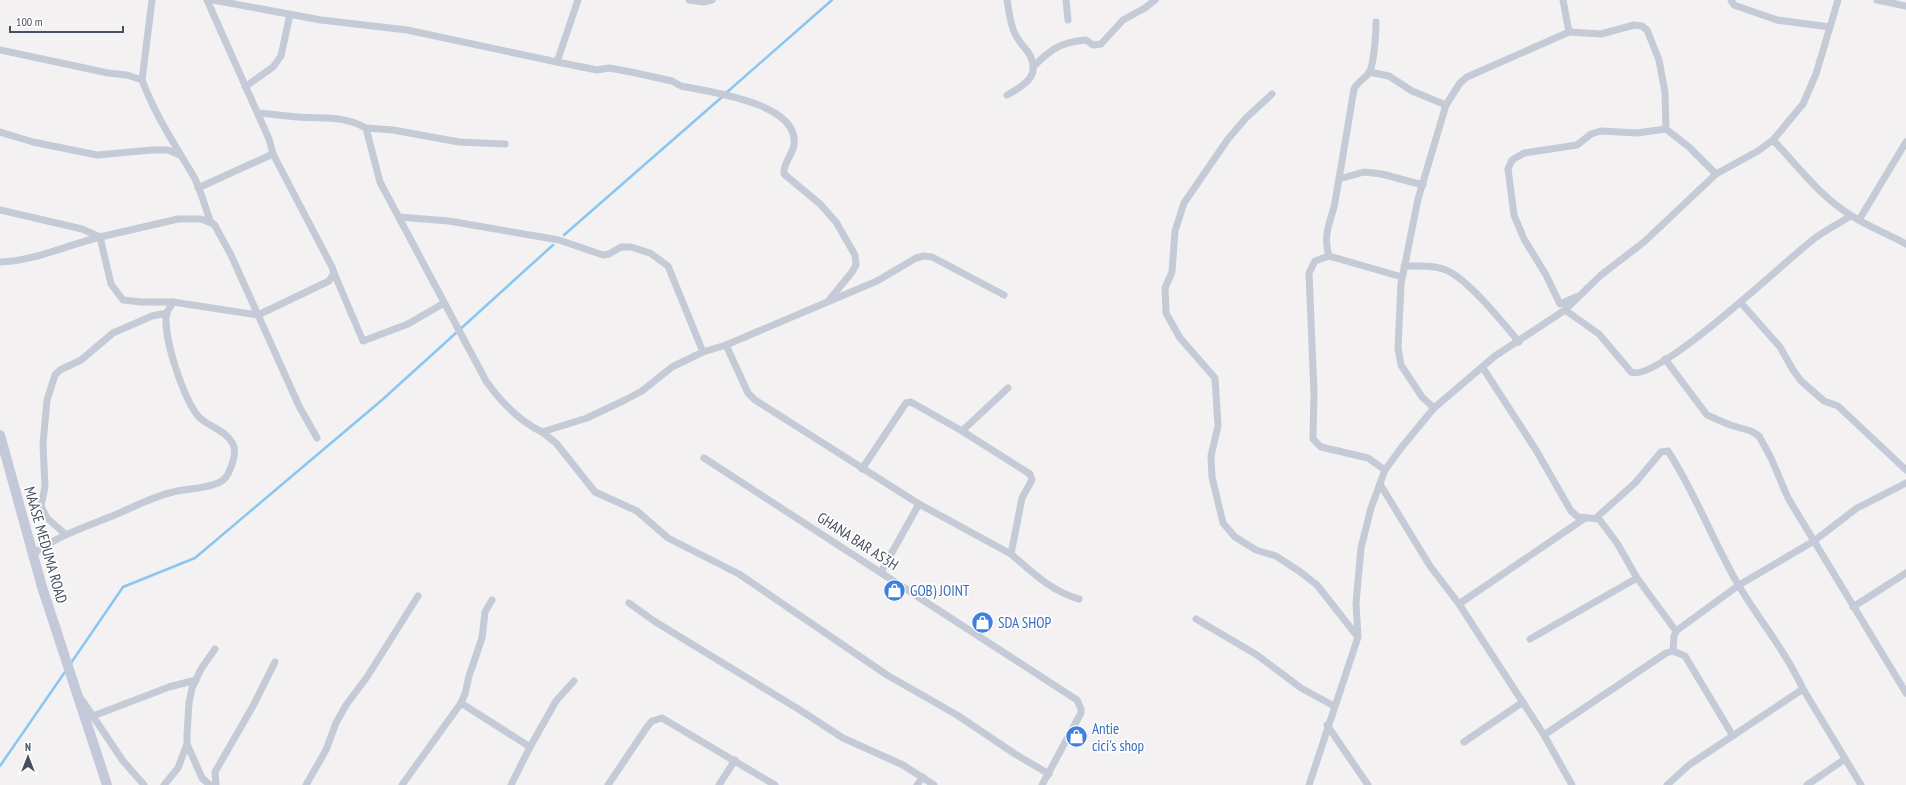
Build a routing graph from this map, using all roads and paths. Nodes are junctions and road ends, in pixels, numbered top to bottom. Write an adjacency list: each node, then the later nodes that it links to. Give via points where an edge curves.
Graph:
1 (152, 0): 24 (street)
2 (207, 0): 25 (street)
3 (213, 0): 15 (street)
4 (578, 0): 21 (street)
5 (689, 0): 6 (street)
6 (712, 0)
7 (1007, 0): 22 (street, via 1014,33 1028,52)
8 (1066, 0): 16 (street)
9 (1154, 0): 22 (street, via 1123,20 1101,44 1094,45 1086,40 1067,43 1051,50)
10 (1563, 0): 19 (street)
11 (1731, 0): 18 (street, via 1734,5 1777,20)
12 (1838, 0): 18 (street)
13 (1877, 0): 14 (street)
14 (1906, 6)
15 (290, 14): 21 (street, via 407,30); 25 (street, via 280,56 273,67)
16 (1068, 20)
17 (1376, 22): 23 (street, via 1376,41)
18 (1830, 27): 33 (street, via 1816,74 1803,104)
19 (1569, 32): 28 (street, via 1467,77 1460,83); 31 (street, via 1600,34 1634,25 1647,30 1659,60 1665,92)
20 (0, 50): 24 (street)
21 (557, 62): 56 (street, via 597,70 609,68 631,72 753,102 787,121 794,145 783,169 784,174 820,204 836,222 855,255 856,265)
22 (1034, 66): 27 (street, via 1032,75 1024,86)
23 (1369, 72): 28 (street, via 1390,76 1412,91); 39 (street, via 1354,89)
24 (142, 80): 37 (street, via 152,105)
25 (246, 87): 29 (street)
26 (1272, 94): 99 (street, via 1228,139 1184,203 1175,231 1172,272 1165,288 1166,313 1180,338 1215,378 1218,426 1211,456 1212,477 1223,523 1235,536 1256,550 1276,556 1317,585)
27 (1008, 95)
28 (1446, 106): 40 (street)
29 (258, 114): 30 (street, via 325,116 347,120); 36 (street)
30 (366, 128): 35 (street, via 393,130 459,142); 44 (street, via 380,182)
31 (1666, 129): 38 (street, via 1689,147); 54 (street, via 1637,133 1601,131 1591,134 1576,146 1524,153 1512,160 1508,169 1514,215 1524,239 1560,304 1579,296)
32 (0, 132): 37 (street, via 33,142 97,155 152,150 168,150)
33 (1772, 140): 38 (street, via 1758,151); 43 (street, via 1820,191)
34 (1906, 142): 45 (street)
35 (505, 144)
36 (273, 154): 41 (street); 52 (street)
37 (180, 155): 41 (street, via 195,178)
38 (1716, 174): 54 (street, via 1644,242)
39 (1339, 179): 40 (street, via 1364,172); 49 (street, via 1326,233)
40 (1423, 185): 51 (street)
41 (198, 188): 46 (street)
42 (0, 210): 47 (street, via 82,229)
43 (1851, 216): 45 (street); 59 (street, via 1815,238)
44 (399, 217): 58 (street); 65 (street, via 449,221 559,240 603,255 621,247 631,247 650,253 668,266)
45 (1858, 220): 48 (street)
46 (212, 223): 47 (street, via 201,219 178,219); 62 (street, via 222,236)
47 (100, 237): 50 (street, via 82,240 18,261); 57 (street, via 111,284 123,300)
48 (1906, 244)
49 (1329, 256): 53 (street); 76 (street, via 1315,261 1309,273 1314,393 1312,439 1321,447 1368,458)
50 (0, 262)
51 (1404, 266): 53 (street); 63 (street, via 1428,266 1447,270 1462,280)
52 (334, 273): 58 (street, via 363,341 408,324); 62 (street, via 330,281)
53 (1402, 277): 69 (street, via 1398,348 1401,365 1422,397)
54 (1590, 286): 60 (street)
55 (1004, 295): 56 (street, via 932,257 924,256 877,281)
56 (830, 299): 64 (street)
57 (173, 302): 61 (street); 62 (street)
58 (444, 303): 71 (street, via 496,396 515,415)
59 (1740, 303): 66 (street, via 1719,322); 77 (street, via 1780,347 1801,381 1824,401 1838,406)
60 (1565, 310): 63 (street); 66 (street, via 1599,334 1634,373 1644,372)
61 (167, 313): 83 (street, via 152,316 113,333 81,360 55,375 47,400 45,487 42,506 47,518); 83 (street, via 172,355 190,405 201,419 226,434 234,446 227,477 219,483 202,488 152,497 116,515)
62 (258, 315): 73 (street)
63 (1519, 342): 67 (street, via 1495,356)
64 (726, 345): 65 (street); 75 (street, via 748,393 755,400)
65 (703, 352): 71 (street, via 672,367 642,391 625,400 587,418)
66 (1665, 360): 84 (street, via 1707,415 1759,436 1788,498)
67 (1483, 368): 69 (street); 81 (street, via 1536,450 1571,511 1574,515)
68 (1008, 388): 70 (street)
69 (1434, 408): 76 (street)
70 (962, 431): 75 (street, via 911,402 906,403); 85 (street, via 1030,474 1032,480 1022,498)
71 (542, 432): 121 (street, via 556,443 595,492 637,511 668,538 738,574 887,675 957,715)
72 (0, 435): 86 (street, MAASE MEDUMA ROAD)
73 (316, 438)
74 (704, 458): 87 (street, GHANA BAR AS3H)
75 (862, 469): 80 (street)
76 (1386, 470): 79 (street)
77 (1906, 470)
78 (1906, 482): 84 (street, via 1857,508)
79 (1380, 484): 95 (street, via 1430,566); 99 (street, via 1358,560)
80 (919, 504): 85 (street); 87 (street)
81 (1585, 518): 82 (street); 95 (street)
82 (1596, 518): 89 (street, via 1617,543); 90 (street, via 1635,483 1661,452 1668,451 1684,476)
83 (65, 534): 86 (street)
84 (1814, 541): 90 (street); 96 (street)
85 (1011, 554): 92 (street, via 1046,583 1069,596)
86 (32, 555): 107 (street, MAASE MEDUMA ROAD)
87 (881, 572): 121 (street, GHANA BAR AS3H, via 1077,700 1081,713)
88 (1906, 573): 96 (street)
89 (1638, 578): 98 (street); 100 (street)
90 (1739, 585): 98 (street); 106 (street, via 1775,638)
91 (418, 596): 128 (street, via 367,677 346,705 326,750)
92 (1079, 598)
93 (492, 600): 110 (street, via 485,612 482,638)
94 (629, 603): 122 (street, via 843,738 877,752)
95 (1459, 604): 109 (street)
96 (1853, 607): 108 (street)
97 (1196, 619): 111 (street, via 1257,655 1301,688)
98 (1676, 631): 102 (street)
99 (1358, 636): 111 (street)
100 (1530, 639)
101 (215, 649): 104 (street)
102 (1674, 651): 114 (street, via 1666,653); 115 (street, via 1685,656)
103 (275, 662): 127 (street, via 215,772)
104 (196, 680): 112 (street, via 168,687); 117 (street, via 189,703)
105 (574, 681): 118 (street, via 556,701)
106 (1803, 689): 115 (street); 119 (street)
107 (75, 690): 112 (street); 123 (street, MAASE MEDUMA ROAD)
108 (1906, 693)
109 (1523, 702): 114 (street); 116 (street)
110 (461, 703): 118 (street); 129 (street)
111 (1334, 706): 113 (street)
112 (93, 716): 124 (street, via 123,761)
113 (1327, 725): 137 (street); 138 (street)
114 (1544, 735): 139 (street)
115 (1733, 736): 140 (street, via 1689,764)
116 (1464, 742)
117 (187, 744): 125 (street, via 178,768); 126 (street, via 202,778)
118 (530, 747): 130 (street)
119 (1845, 759): 141 (street); 142 (street)
120 (735, 760): 131 (street, via 658,718 647,727); 132 (street); 133 (street)
121 (1049, 774): 136 (street)
122 (923, 777): 134 (street); 135 (street)
123 (107, 785)
124 (144, 785)
125 (164, 785)
126 (210, 785)
127 (216, 785)
128 (306, 785)
129 (402, 785)
130 (511, 785)
131 (608, 785)
132 (719, 785)
133 (775, 785)
134 (917, 785)
135 (934, 785)
136 (1042, 785)
137 (1309, 785)
138 (1368, 785)
139 (1572, 785)
140 (1667, 785)
141 (1807, 785)
142 (1861, 785)

